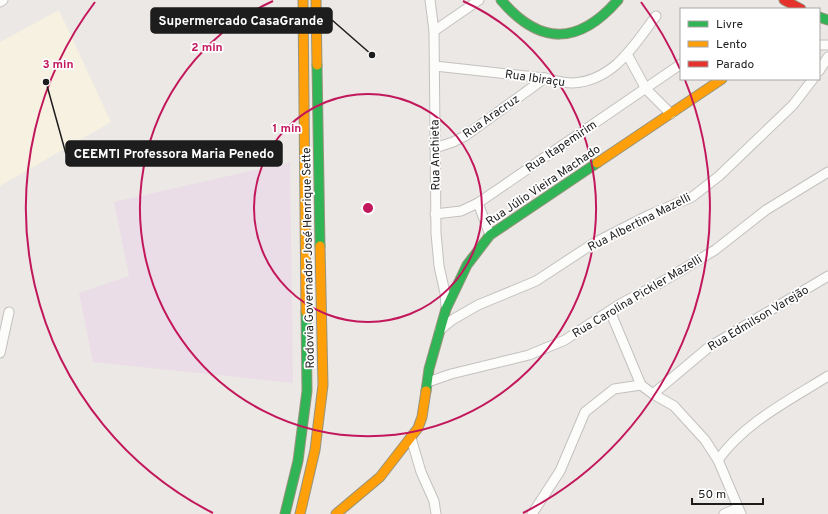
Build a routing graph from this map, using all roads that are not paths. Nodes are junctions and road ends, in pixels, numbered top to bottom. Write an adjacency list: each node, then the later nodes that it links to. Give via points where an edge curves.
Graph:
1 (3, 0): 9 (street)
2 (303, 0): 42 (main road, Rodovia Governador José Henrique Sette, via 307,391 298,461)
3 (316, 0): 43 (main road, Rodovia Governador José Henrique Sette, via 323,385 315,452)
4 (430, 0): 12 (street, Rua Anchieta)
5 (480, 0): 12 (street)
6 (501, 0): 7 (main road, via 520,20 535,30 561,35 590,26 606,14)
7 (618, 0)
8 (784, 0): 10 (main road)
9 (0, 2)
10 (799, 8)
11 (656, 16): 13 (street, Rua Ibiraçu)
12 (434, 31): 16 (street, Rua Anchieta)
13 (627, 54): 18 (street, Rua Ibiraçu, via 616,66 590,79 572,83); 21 (street)
14 (828, 57): 17 (street)
15 (680, 65): 21 (street, Rua Itapemirim)
16 (435, 66): 18 (street, Rua Ibiraçu); 23 (street, Rua Anchieta)
17 (820, 69)
18 (545, 78): 23 (street, Rua Aracruz, via 465,136)
19 (721, 80): 22 (main road, Rua Júlio Vieira Machado)
20 (812, 80): 32 (street, Rua Albertina Mazelli, via 793,105 719,176 692,197 594,243 536,281 478,305)
21 (646, 89): 22 (street); 25 (street, Rua Itapemirim)
22 (671, 114): 27 (main road, Rua Júlio Vieira Machado)
23 (435, 148): 26 (street, Rua Anchieta)
24 (828, 172): 30 (street, Rua Carolina Pickler Mazelli, via 766,210 715,250)
25 (478, 203): 26 (street, Rua Itapemirim, via 461,211); 27 (street)
26 (436, 214): 29 (street, Rua Anchieta, via 439,266)
27 (490, 235): 29 (main road, Rua Júlio Vieira Machado, via 468,265)
28 (828, 276): 38 (street, Rua Edmilson Varejão, via 715,343)
29 (446, 309): 32 (main road, Rua Júlio Vieira Machado)
30 (610, 311): 36 (street, Rua Carolina Pickler Mazelli, via 566,340 534,353); 37 (street)
31 (8, 312): 33 (street)
32 (440, 330): 36 (main road, Rua Júlio Vieira Machado)
33 (1, 341): 34 (street)
34 (0, 353)
35 (828, 376): 40 (street, via 753,424 732,442)
36 (428, 382): 39 (main road, Rua Júlio Vieira Machado, via 422,417)
37 (641, 385): 38 (street); 46 (street, via 614,389 585,412 560,471)
38 (653, 394): 40 (street, via 674,406 705,440)
39 (411, 438): 44 (main road, Rua Júlio Vieira Machado, via 380,477); 45 (street, via 421,472 434,500)
40 (718, 460): 41 (street)
41 (740, 511): 47 (street)
42 (285, 514)
43 (300, 514)
44 (336, 514)
45 (436, 514)
46 (532, 514)
47 (724, 514)

